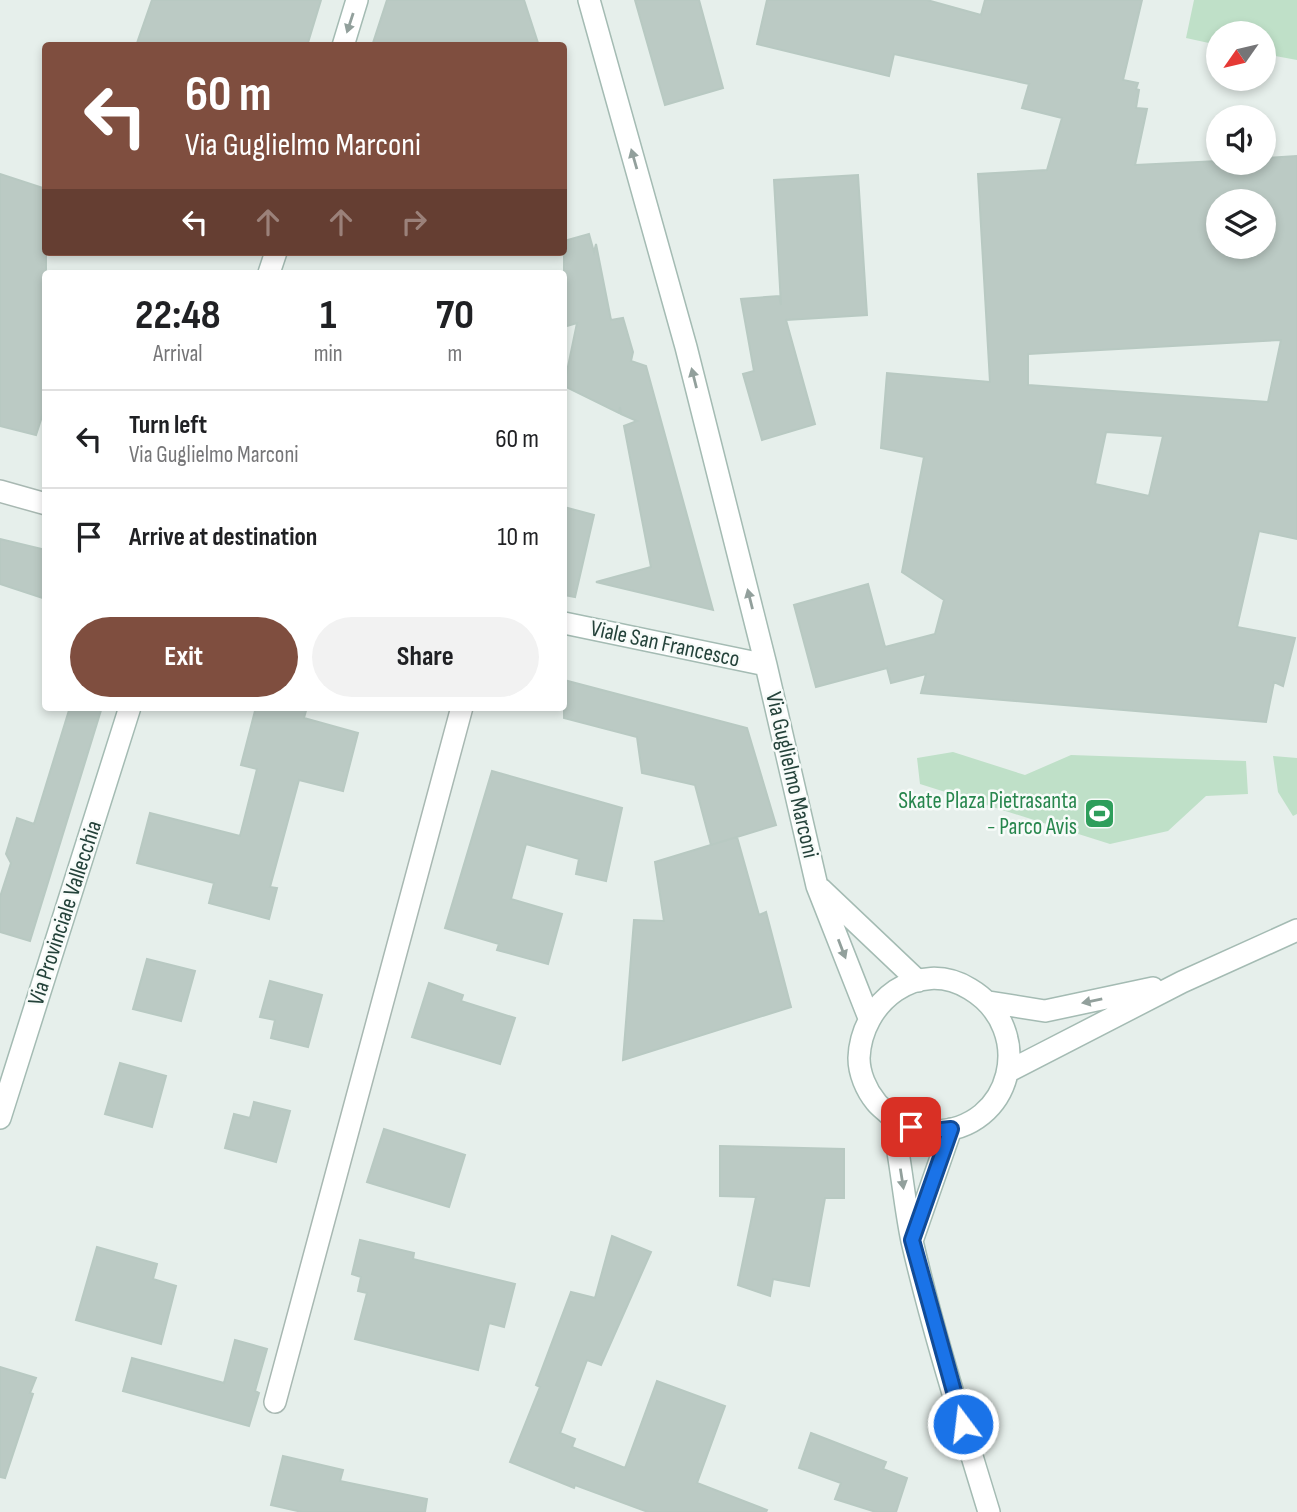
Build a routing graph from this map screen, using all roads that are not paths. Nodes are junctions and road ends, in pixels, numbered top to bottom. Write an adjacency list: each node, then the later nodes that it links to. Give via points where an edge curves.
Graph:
1 (357, 0): 3 (street, one-way to 3)
2 (589, 0): 7 (street, Via Guglielmo Marconi, one-way to 2, via 686,347)
3 (344, 42)
4 (0, 491): 5 (street)
5 (42, 503)
6 (567, 624): 7 (street, Viale San Francesco)
7 (766, 665): 10 (street, Via Guglielmo Marconi)
8 (129, 711): 17 (street, Via Provinciale Vallecchia)
9 (461, 711): 21 (street)
10 (817, 886): 12 (street, Via Guglielmo Marconi); 15 (street, Via Guglielmo Marconi, one-way to 15)
11 (1297, 930): 13 (street)
12 (918, 981): 14 (street, via 944,980 968,987); 15 (street, via 889,994)
13 (1182, 982): 14 (street, one-way to 14, via 1045,1012); 16 (street)
14 (989, 1002): 16 (street, via 1003,1023 1010,1047)
15 (869, 1018): 18 (street, via 859,1061 864,1084)
16 (1009, 1071): 19 (street, via 988,1109 972,1122)
17 (0, 1118)
18 (893, 1118): 19 (street, via 931,1131); 20 (street, one-way to 20)
19 (951, 1129): 20 (street)
20 (912, 1240): 22 (street)
21 (275, 1402)
22 (989, 1512)

